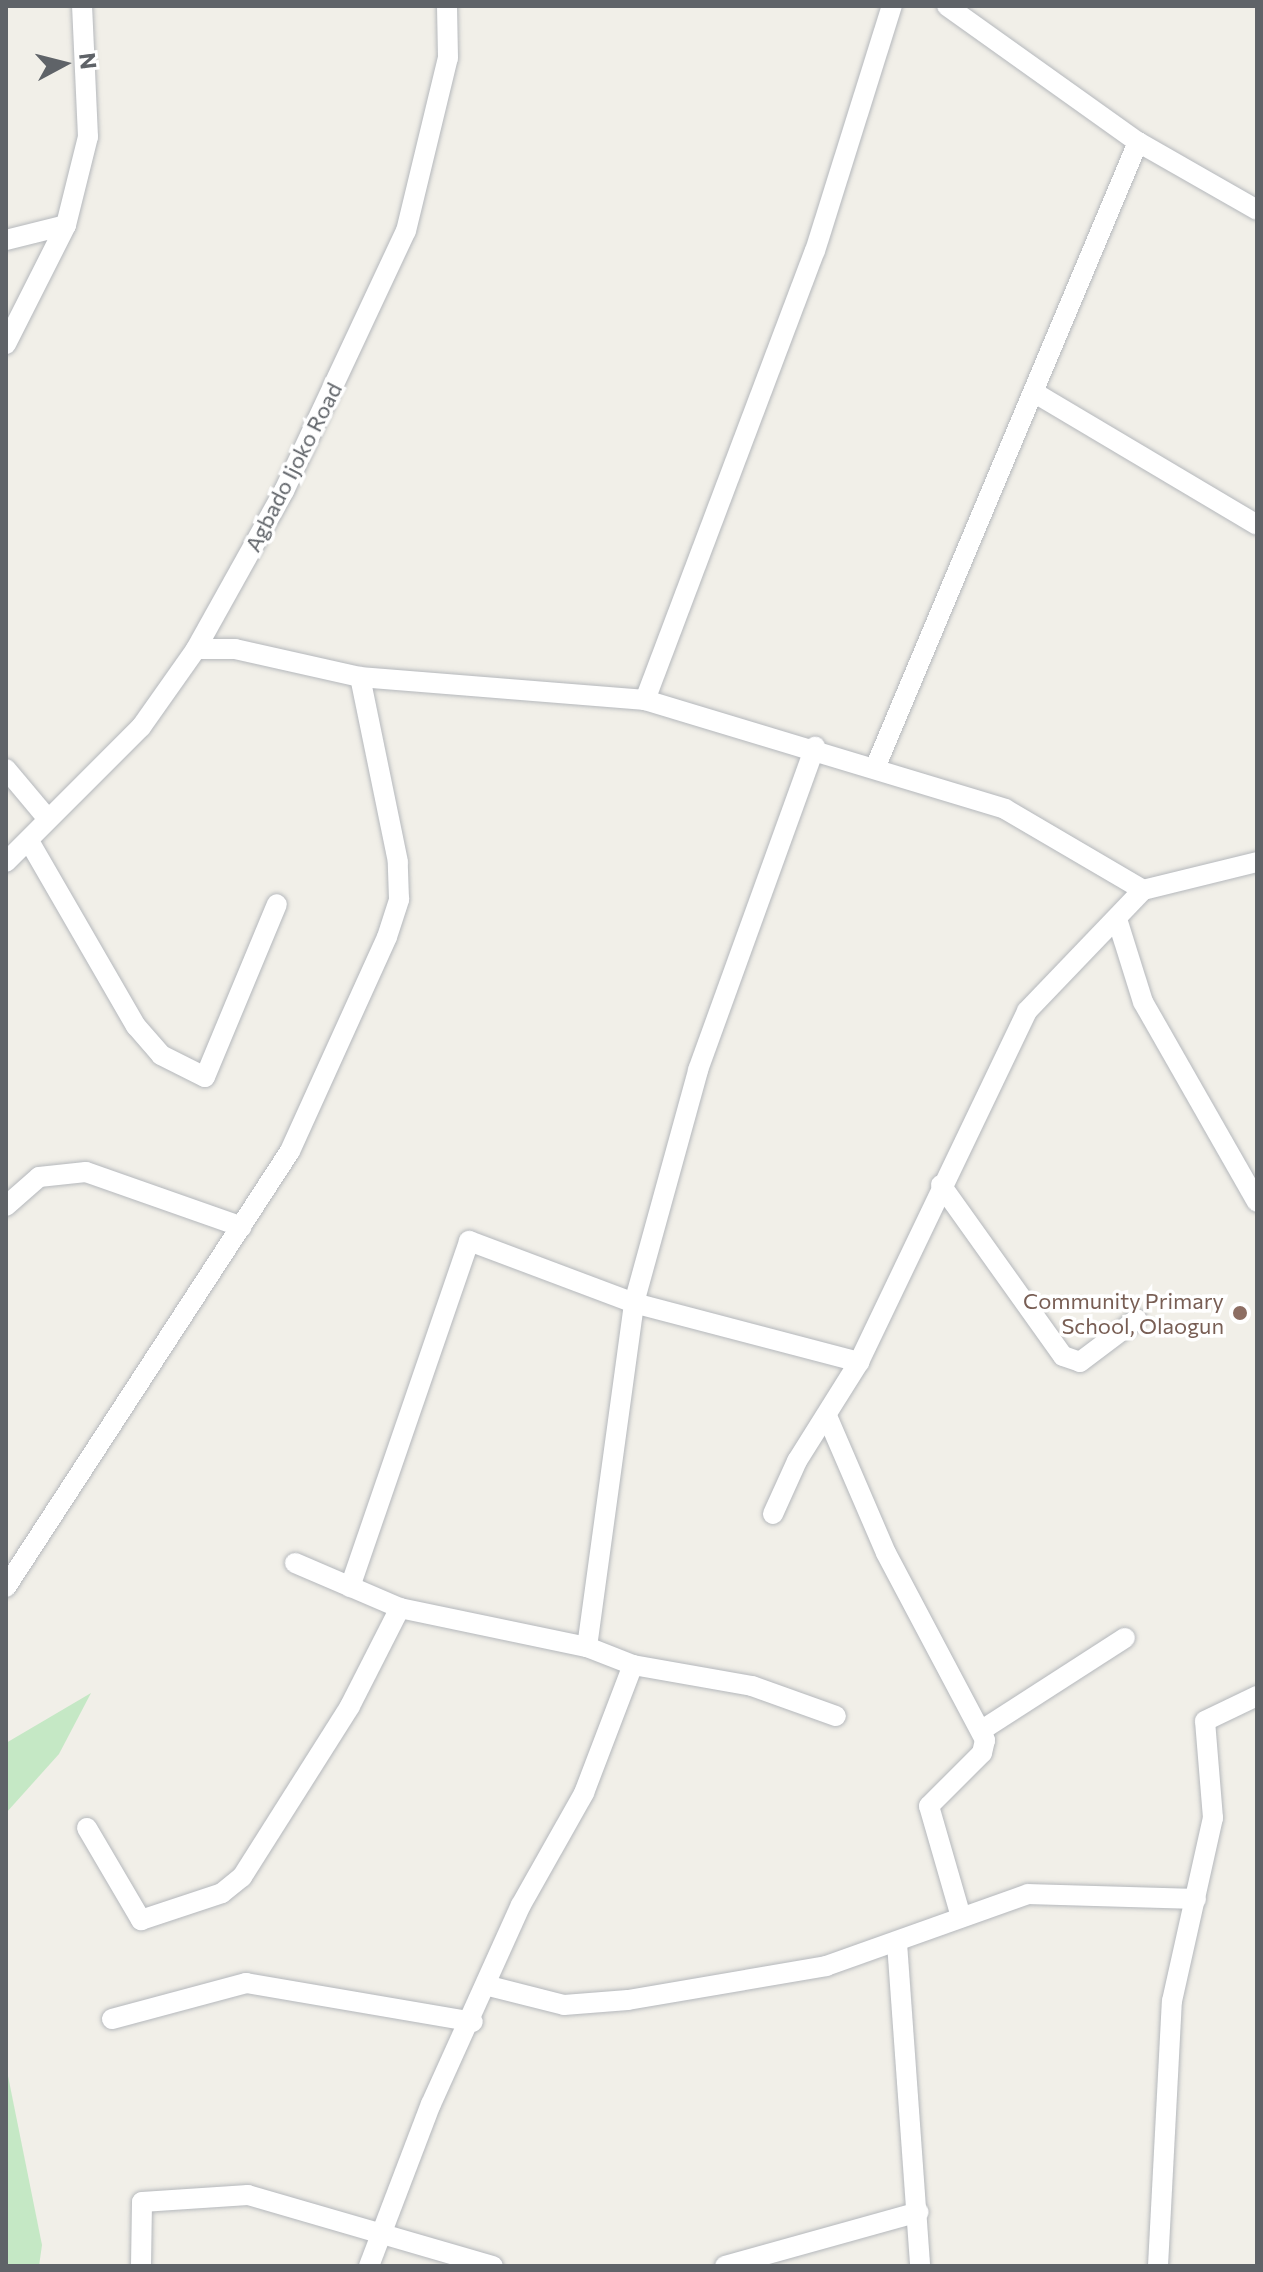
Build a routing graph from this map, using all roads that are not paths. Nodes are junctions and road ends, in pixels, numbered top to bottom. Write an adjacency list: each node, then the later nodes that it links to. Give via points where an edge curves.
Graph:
1 (82, 6): 7 (street, via 88,137)
2 (447, 6): 12 (street, Agbado Ijoko Road, via 448,58 406,231 284,491)
3 (892, 6): 14 (street, via 815,251)
4 (947, 6): 5 (street)
5 (1138, 142): 6 (street); 10 (street)
6 (1257, 210)
7 (66, 225): 8 (street); 9 (street)
8 (6, 240)
9 (6, 344)
10 (1035, 393): 11 (street); 16 (street)
11 (1257, 525)
12 (196, 649): 13 (street, via 235,649); 18 (street, Agbado Ijoko Road, via 141,727)
13 (360, 677): 14 (street); 28 (street, via 399,899 290,1151)
14 (645, 700): 15 (street)
15 (815, 746): 16 (street); 29 (street, via 698,1070)
16 (875, 768): 22 (street, via 1005,809)
17 (6, 769): 18 (street)
18 (48, 819): 19 (street, Agbado Ijoko Road)
19 (29, 841): 20 (street, Agbado Ijoko Road); 23 (street, via 136,1026 161,1055 205,1077)
20 (6, 862)
21 (1257, 862): 22 (street)
22 (1143, 890): 24 (street)
23 (277, 904)
24 (1117, 919): 25 (street, via 1027,1011); 26 (street, via 1143,1002)
25 (941, 1185): 30 (street, via 1063,1356 1090,1358); 31 (street)
26 (1257, 1202)
27 (6, 1206): 28 (street, via 39,1177 86,1172)
28 (242, 1227): 35 (street)
29 (634, 1303): 31 (street); 36 (street, via 469,1241); 39 (street)
30 (1137, 1319)
31 (859, 1362): 32 (street)
32 (827, 1416): 33 (street); 43 (street, via 886,1553)
33 (773, 1514)
34 (295, 1563): 36 (street)
35 (6, 1587)
36 (350, 1587): 37 (street)
37 (400, 1608): 39 (street); 44 (street, via 350,1706 242,1877 222,1893 141,1920)
38 (1125, 1638): 43 (street)
39 (587, 1647): 40 (street)
40 (633, 1665): 42 (street, via 752,1686); 48 (street, via 584,1793 521,1905)
41 (1257, 1696): 45 (street, via 1205,1721 1213,1818)
42 (836, 1716)
43 (982, 1730): 46 (street, via 982,1753 929,1806)
44 (87, 1828)
45 (1196, 1899): 46 (street, via 1028,1894); 58 (street, via 1172,2001)
46 (961, 1917): 47 (street)
47 (897, 1943): 48 (street, via 753,1982 628,2000 564,2005); 51 (street)
48 (489, 1986): 50 (street)
49 (112, 2019): 50 (street, via 246,1983)
50 (473, 2022): 52 (street)
51 (919, 2212): 56 (street); 57 (street)
52 (376, 2237): 53 (street, via 248,2195 142,2202); 54 (street); 55 (street)
53 (141, 2266)
54 (369, 2266)
55 (493, 2266)
56 (725, 2266)
57 (920, 2266)
58 (1158, 2266)

